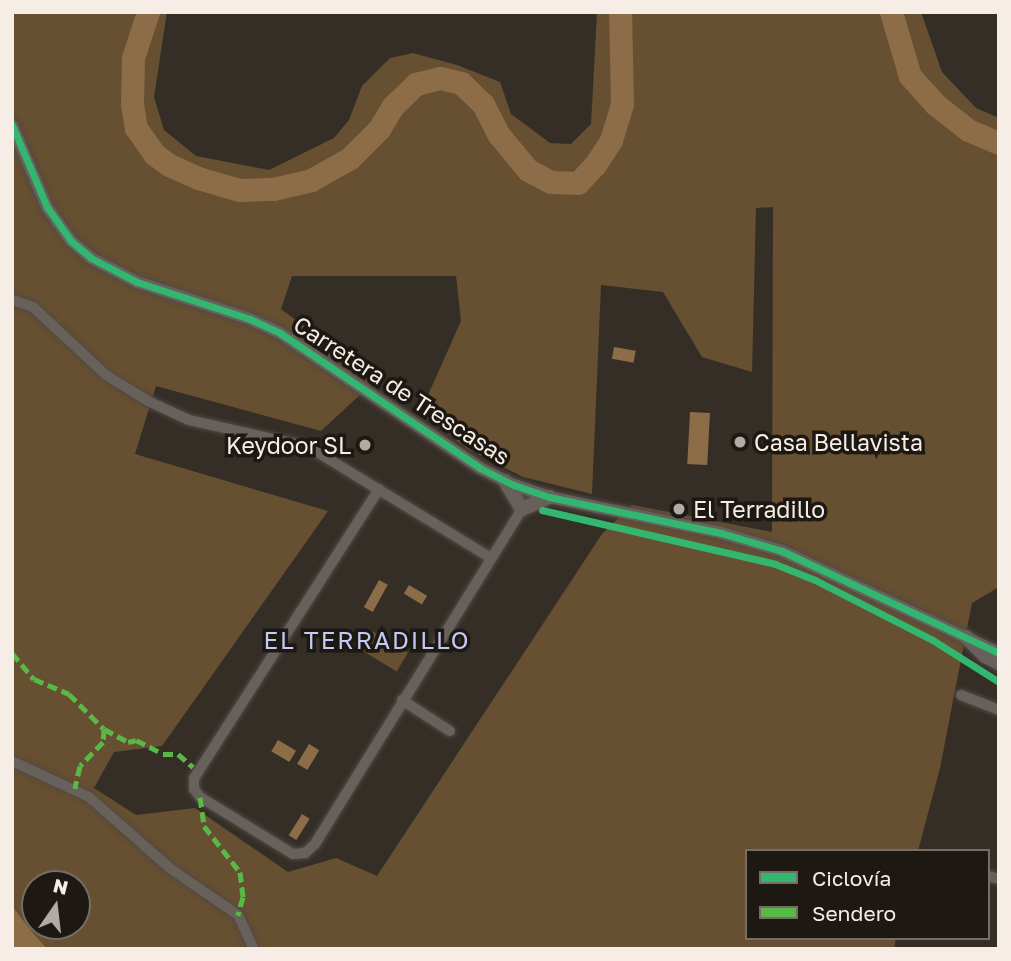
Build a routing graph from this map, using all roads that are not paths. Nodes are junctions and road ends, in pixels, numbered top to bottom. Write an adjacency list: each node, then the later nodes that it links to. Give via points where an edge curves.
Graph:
1 (12, 125): 3 (street, Carretera de Trescasas, via 47,207 71,241 91,258 137,282 280,332 441,444)
2 (12, 300): 4 (street, via 33,307 106,375 148,401 189,420 309,447)
3 (505, 481): 5 (street, Carretera de Trescasas); 6 (main road)
4 (379, 489): 7 (street); 12 (street, via 194,780 194,789 287,852 305,853 315,844)
5 (549, 497): 6 (main road); 8 (street, Carretera de Trescasas, via 760,543)
6 (522, 509): 7 (street)
7 (491, 558): 12 (street)
8 (966, 637): 9 (street, Carretera de Trescasas); 10 (main road)
9 (999, 653)
10 (999, 663)
11 (961, 695): 13 (street)
12 (402, 700): 14 (street)
13 (999, 710)
14 (450, 732)
15 (12, 761): 16 (street, via 89,797 171,869 238,915)
16 (254, 949)

